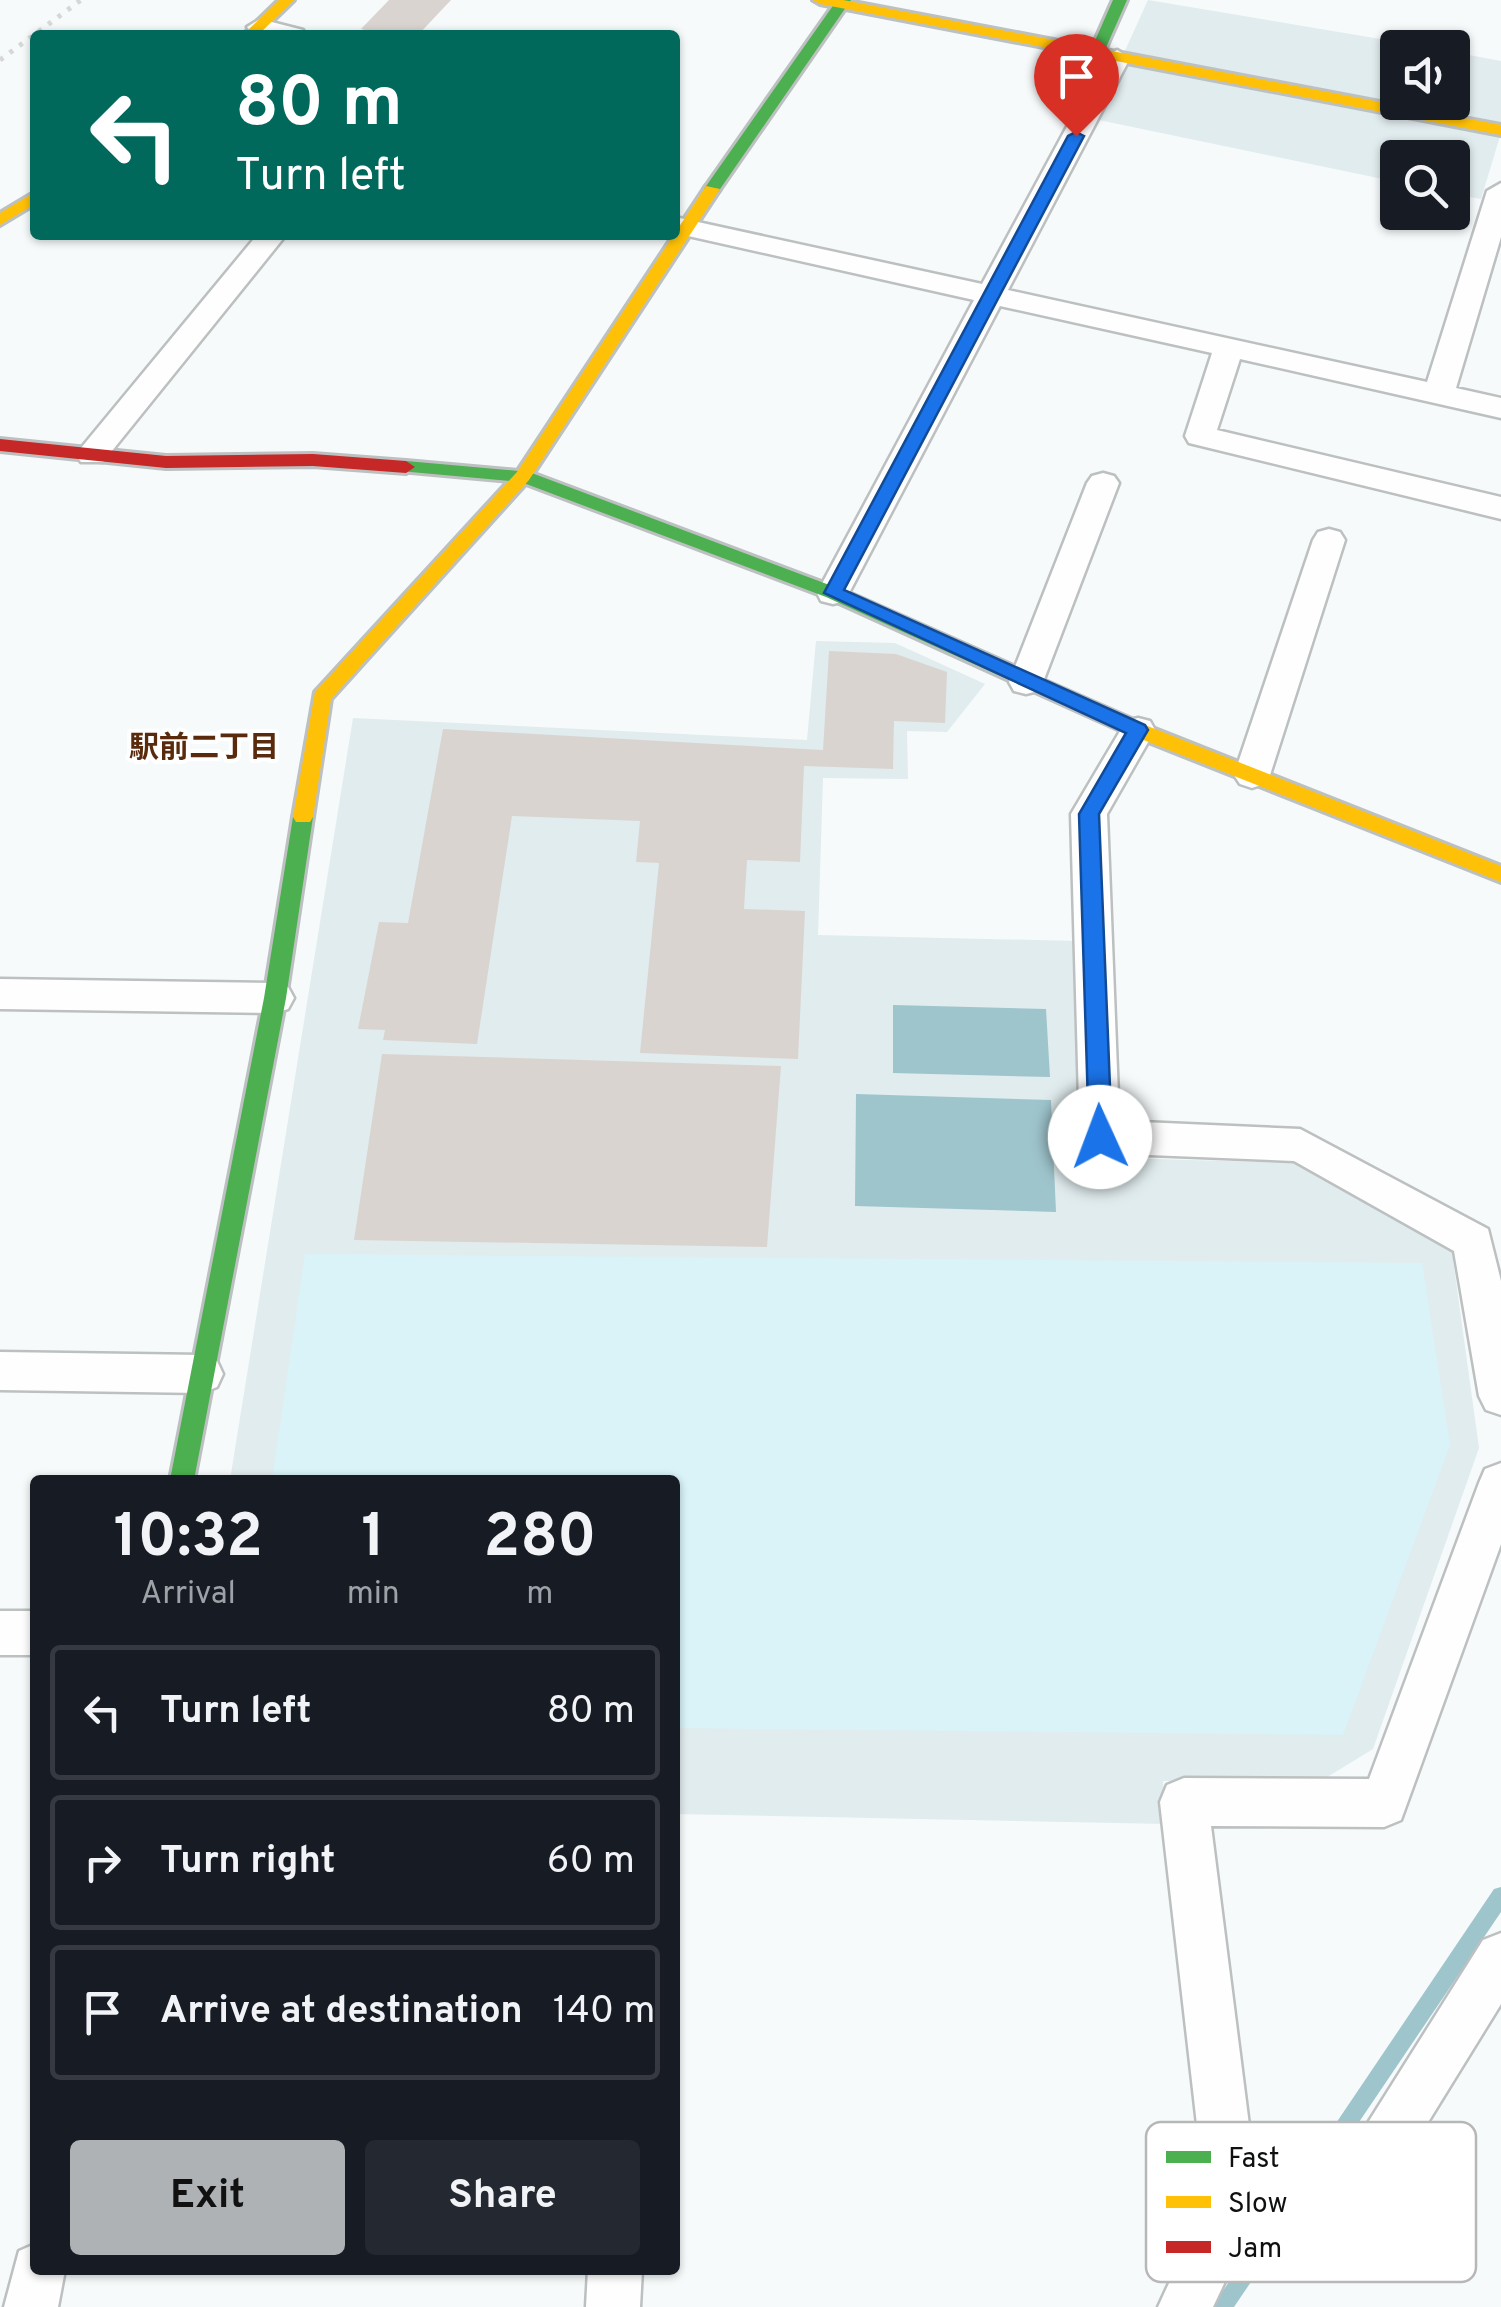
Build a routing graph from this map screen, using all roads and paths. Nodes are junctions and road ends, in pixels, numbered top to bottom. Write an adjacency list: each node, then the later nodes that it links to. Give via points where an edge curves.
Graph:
1 (286, 0): 4 (street)
2 (1120, 0): 5 (street)
3 (835, 1): 5 (street); 10 (street)
4 (256, 30)
5 (1107, 54): 6 (street); 13 (street)
6 (1501, 130)
7 (1501, 191): 15 (street)
8 (30, 200): 9 (street)
9 (0, 220)
10 (680, 226): 13 (street)
11 (268, 240): 18 (street)
12 (671, 240): 19 (street)
13 (993, 295): 14 (street); 23 (street)
14 (1228, 347): 15 (street); 21 (street, via 1200,436)
15 (1439, 394): 16 (street)
16 (1501, 408)
17 (0, 445): 18 (street)
18 (92, 454): 19 (street, via 166,462 313,460)
19 (523, 476): 23 (street); 29 (street, via 322,697)
20 (1103, 484): 24 (street)
21 (1501, 508)
22 (1329, 540): 26 (street)
23 (833, 593): 24 (street)
24 (1026, 682): 25 (street)
25 (1138, 730): 26 (street); 32 (street, via 1089,814 1100,1137 1300,1145 1473,1242)
26 (1252, 775): 27 (street)
27 (1501, 874)
28 (0, 994): 29 (street)
29 (275, 998): 31 (street)
30 (0, 1371): 31 (street)
31 (202, 1374): 33 (street)
32 (1501, 1396)
33 (183, 1475)
34 (1501, 1483): 38 (street, via 1384,1802 1184,1802)
35 (0, 1632): 36 (street)
36 (30, 1632)
37 (1501, 1958): 39 (street)
38 (1223, 2122)
39 (1398, 2122)
40 (37, 2275): 43 (street)
41 (615, 2275): 44 (street)
42 (1196, 2282): 45 (street)
43 (31, 2307)
44 (614, 2307)
45 (1184, 2307)

